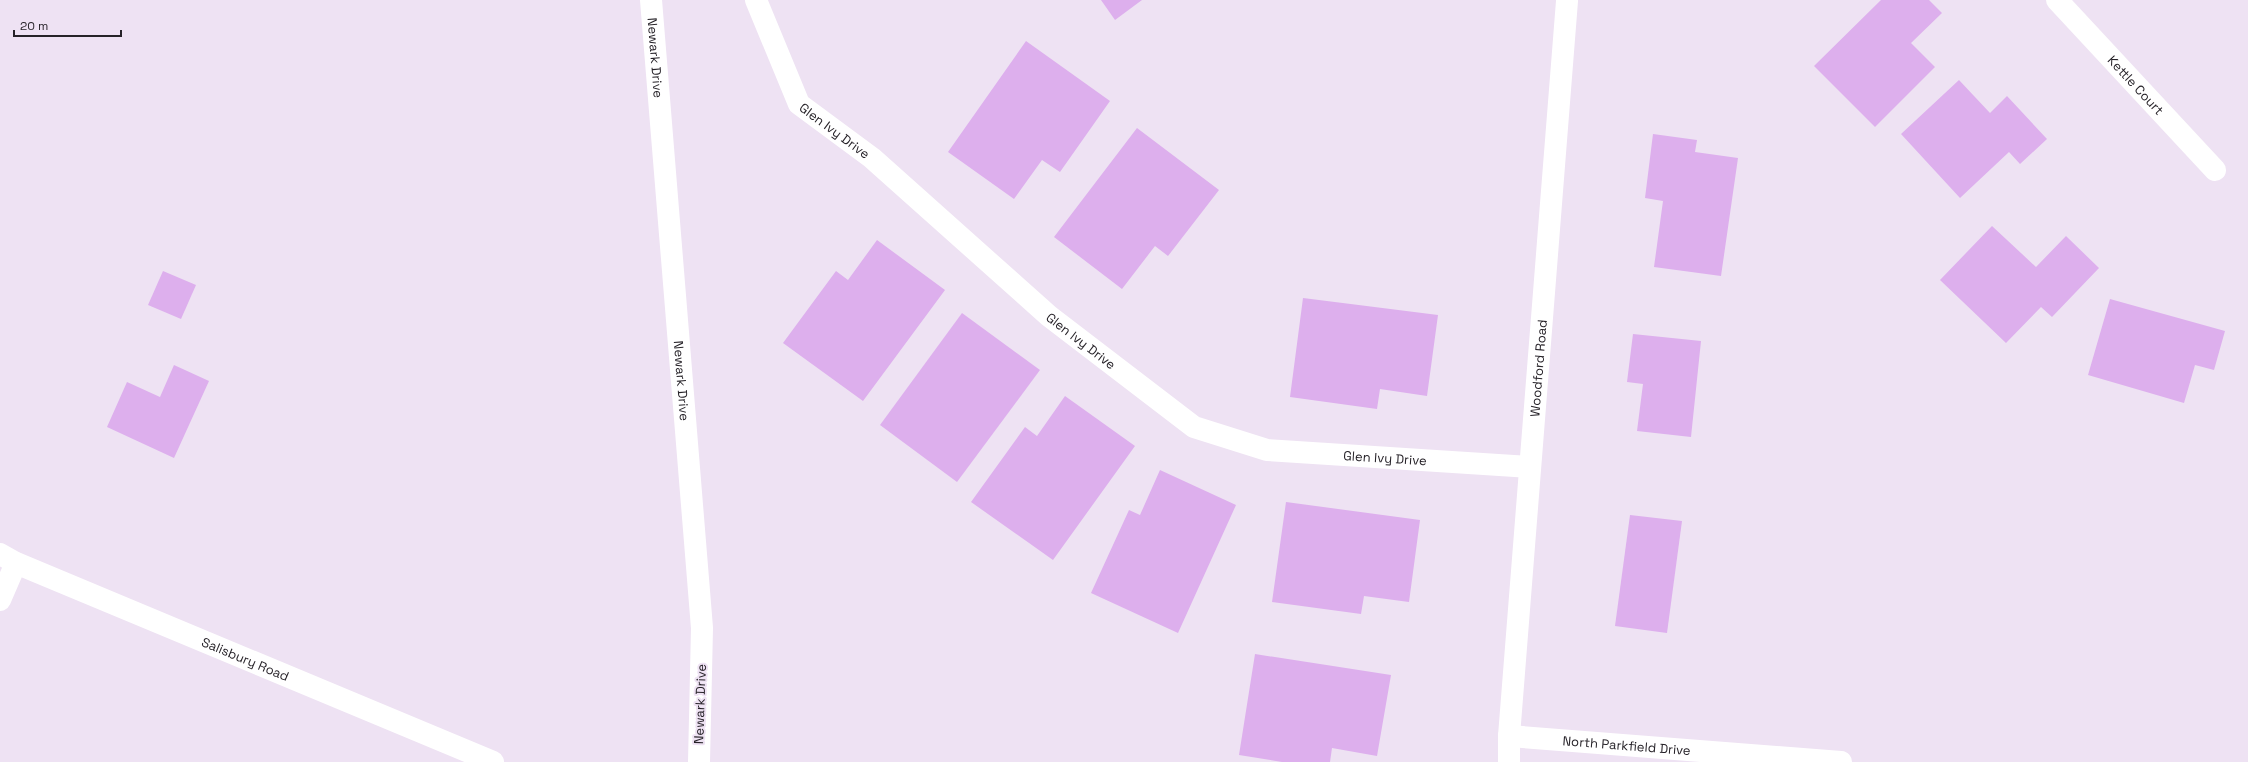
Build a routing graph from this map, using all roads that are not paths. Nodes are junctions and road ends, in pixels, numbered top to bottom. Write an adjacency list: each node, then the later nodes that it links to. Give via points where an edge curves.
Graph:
1 (651, 0): 11 (street, Newark Drive, via 702,628)
2 (756, 0): 6 (street, Glen Ivy Drive, via 799,104 872,158 1049,316 1194,427 1268,450)
3 (1567, 0): 6 (street, Woodford Road)
4 (2057, 0): 5 (street, Kettle Court)
5 (2215, 170)
6 (1530, 467): 9 (street, Woodford Road)
7 (8, 558): 8 (street); 10 (street, Salisbury Road)
8 (0, 600)
9 (1509, 736): 12 (street, Woodford Road); 13 (street, Woodford Road); 14 (street, North Parkfield Drive)
10 (493, 762)
11 (699, 762)
12 (1496, 762)
13 (1508, 762)
14 (1841, 762)

